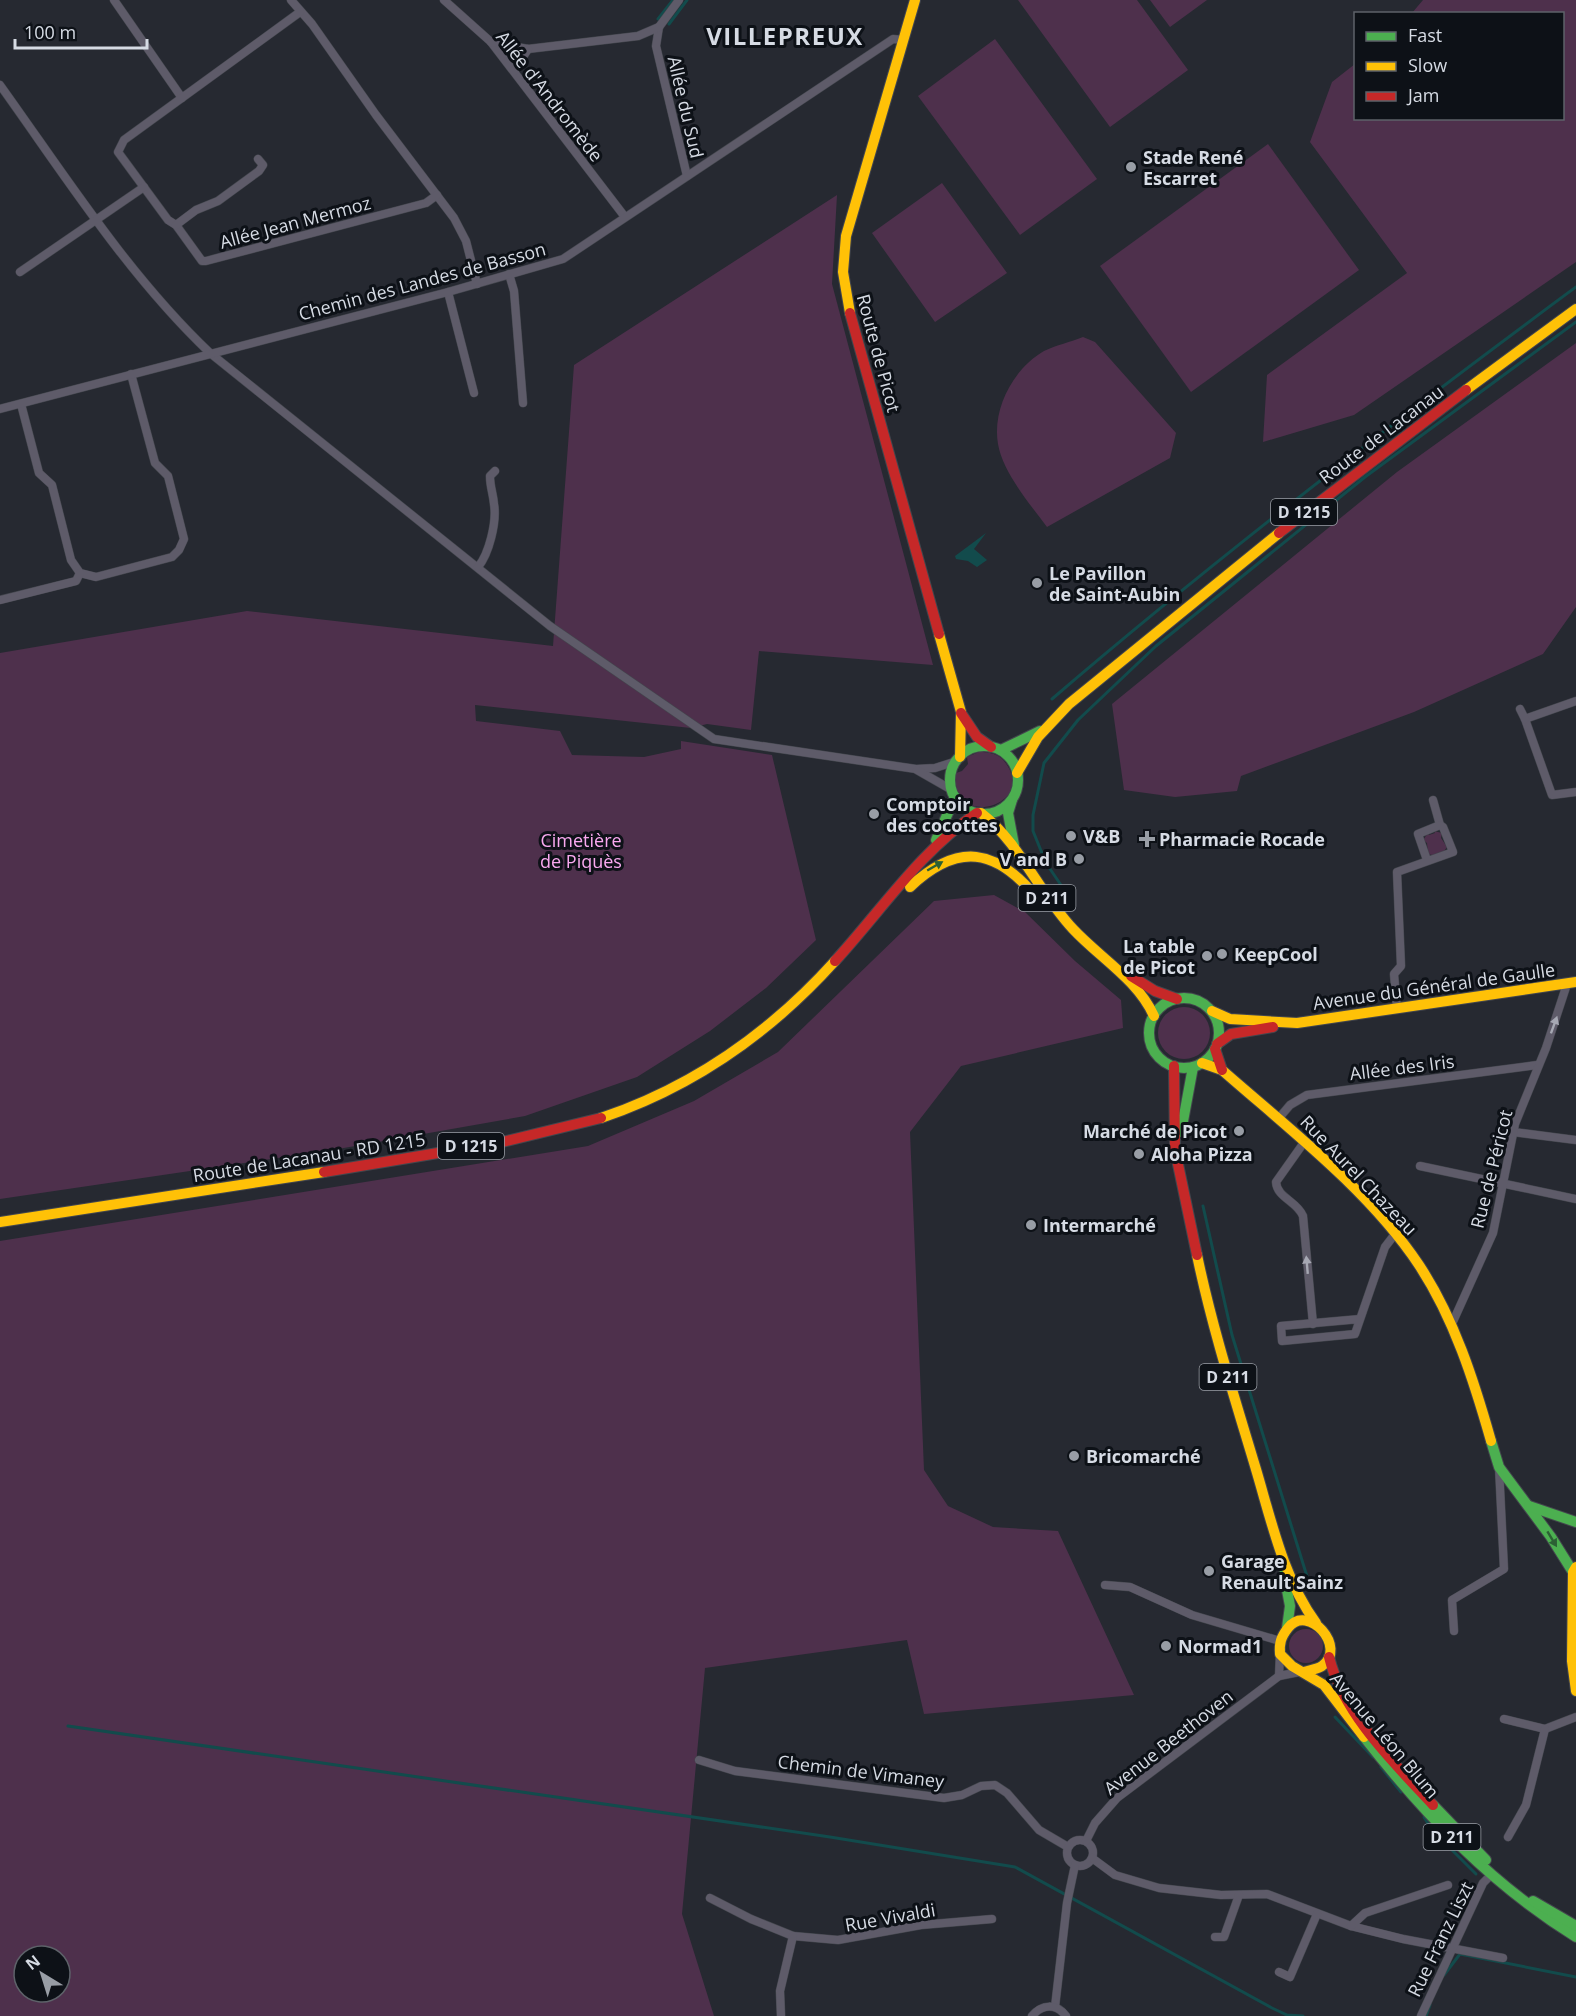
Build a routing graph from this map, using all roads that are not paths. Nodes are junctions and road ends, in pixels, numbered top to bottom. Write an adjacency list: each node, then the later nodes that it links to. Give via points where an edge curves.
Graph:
1 (114, 0): 15 (street)
2 (291, 0): 6 (street)
3 (444, 0): 10 (street, Allée d'Andromède)
4 (679, 0): 7 (street)
5 (915, 0): 9 (main road, Route de Picot)
6 (300, 12): 15 (street, Allée Jean Mermoz); 19 (street)
7 (659, 27): 8 (street); 11 (street, Allée du Sud)
8 (638, 36): 11 (street, Allée du Sud); 12 (street)
9 (903, 40): 17 (street, Chemin des Landes de Basson, via 893,39); 40 (main road, Route de Picot, via 846,236 843,272 855,333)
10 (491, 42): 12 (street); 13 (street, Allée d'Andromède)
11 (656, 45): 17 (street, Allée du Sud)
12 (528, 49): 13 (street)
13 (514, 71): 20 (street, Allée d'Andromède)
14 (0, 85): 21 (street)
15 (182, 98): 18 (street, Allée Jean Mermoz, via 124,140 118,152)
16 (258, 159): 22 (street, via 263,165 260,171)
17 (687, 176): 20 (street, Chemin des Landes de Basson)
18 (144, 187): 21 (street); 22 (street, Allée Jean Mermoz)
19 (437, 195): 22 (street, Allée Jean Mermoz, via 426,203 206,261 202,261); 25 (street, via 466,241)
20 (626, 217): 24 (street, Chemin des Landes de Basson, via 563,259)
21 (96, 219): 23 (street); 28 (street, via 176,320)
22 (176, 225)
23 (20, 272)
24 (509, 274): 25 (street, Chemin des Landes de Basson); 31 (street, via 514,291)
25 (477, 284): 26 (street, Chemin des Landes de Basson)
26 (447, 292): 28 (street, Chemin des Landes de Basson); 30 (street)
27 (1576, 309): 42 (main road, Route de Lacanau / D 1215, via 1300,515)
28 (210, 353): 29 (street, Chemin des Landes de Basson); 35 (street)
29 (131, 374): 32 (street, Chemin des Landes de Basson); 36 (street, via 155,463 168,476 184,539 172,557 96,577)
30 (474, 393)
31 (523, 403)
32 (21, 404): 33 (street, Chemin des Landes de Basson); 36 (street, via 39,473 52,485 71,560)
33 (0, 409)
34 (495, 471): 35 (street, via 490,476 489,490 495,505 489,552)
35 (478, 567): 45 (street, via 550,626 714,739)
36 (80, 573): 37 (street, via 76,581)
37 (0, 600)
38 (1576, 701): 41 (street)
39 (1520, 709): 41 (street)
40 (961, 712): 43 (main road, Route de Picot, via 977,737); 44 (main road, Route de Picot)
41 (1525, 720): 47 (street, via 1552,795)
42 (1044, 729): 43 (main road, D 1215); 46 (main road, D 1215, via 1023,755)
43 (996, 748): 44 (main road, via 974,748); 46 (main road, via 1014,764)
44 (958, 759): 45 (street, via 935,768); 48 (main road, via 951,776)
45 (916, 769): 48 (street)
46 (1017, 773): 49 (main road)
47 (1576, 792)
48 (953, 793): 51 (main road, via 967,809); 53 (main road, D 1215)
49 (1012, 799): 51 (main road, via 999,810); 54 (main road, D 211, via 1008,813)
50 (1433, 800): 52 (street)
51 (979, 813): 53 (main road, D 1215); 54 (main road, D 211, via 991,820)
52 (1440, 825): 55 (street, via 1418,834); 55 (street, via 1453,852)
53 (932, 849): 56 (main road, D 1215)
54 (1015, 849): 57 (main road, D 211, via 1055,908)
55 (1427, 860): 61 (street, via 1398,872 1401,966 1394,974)
56 (875, 917): 57 (main road, one-way to 57, via 934,865 953,857 987,857 1017,873 1049,913); 78 (main road, Route de Lacanau - RD 1215 / D 1215, via 788,1008 740,1047 688,1080 621,1111 508,1140)
57 (1085, 942): 58 (main road, D 211)
58 (1109, 963): 60 (main road, D 211); 63 (main road, D 211, via 1147,1000)
59 (1571, 983): 61 (main road, Avenue du Général de Gaulle); 67 (street, Rue de Péricot, one-way to 59)
60 (1176, 999): 62 (main road, via 1200,1001); 63 (main road)
61 (1397, 1009): 64 (main road, Avenue du Général de Gaulle)
62 (1212, 1011): 64 (main road, Avenue du Général de Gaulle, via 1230,1019); 65 (main road, via 1218,1024)
63 (1154, 1016): 68 (main road, via 1150,1025 1151,1045 1160,1058)
64 (1297, 1023): 65 (main road, Avenue du Général de Gaulle, via 1238,1032)
65 (1216, 1046): 66 (main road); 69 (main road)
66 (1197, 1065): 68 (main road); 69 (main road, Rue Aurel Chazeau); 77 (main road, D 211, via 1181,1135)
67 (1537, 1065): 70 (street, Allée des Iris, via 1307,1095 1290,1105); 71 (street, Rue de Péricot)
68 (1174, 1066): 77 (main road, D 211, via 1174,1135)
69 (1222, 1070): 70 (main road, Rue Aurel Chazeau)
70 (1279, 1118): 73 (main road, Rue Aurel Chazeau)
71 (1514, 1132): 72 (street); 75 (street, Rue de Péricot)
72 (1576, 1140)
73 (1305, 1141): 79 (main road, Rue Aurel Chazeau); 81 (street, one-way to 73, via 1303,1216 1276,1186)
74 (1420, 1166): 75 (street)
75 (1502, 1183): 76 (street); 82 (street, Rue de Péricot, via 1493,1233)
76 (1576, 1199)
77 (1185, 1202): 86 (main road, D 211, via 1209,1311)
78 (0, 1222)
79 (1395, 1234): 80 (street, via 1385,1247); 82 (main road, Rue Aurel Chazeau, via 1419,1265)
80 (1360, 1319): 81 (street); 81 (street, via 1355,1334 1282,1341 1281,1326)
81 (1313, 1324)
82 (1451, 1326): 83 (main road, Rue Aurel Chazeau, via 1475,1386)
83 (1499, 1467): 84 (main road, Rue Aurel Chazeau); 91 (street, via 1504,1569 1452,1600)
84 (1529, 1506): 85 (main road); 87 (main road, Rue Aurel Chazeau, one-way to 87)
85 (1576, 1522)
86 (1280, 1550): 89 (main road, D 211, via 1301,1603); 90 (main road, D 211, via 1290,1606)
87 (1574, 1569): 97 (main road, via 1572,1661)
88 (1105, 1585): 92 (street, via 1130,1587 1192,1615)
89 (1316, 1623): 90 (main road, via 1301,1621); 94 (main road, via 1328,1633)
90 (1287, 1628): 92 (main road)
91 (1454, 1631)
92 (1280, 1641): 93 (main road)
93 (1280, 1653): 95 (main road, via 1288,1665); 96 (street)
94 (1329, 1657): 95 (main road, via 1319,1668); 114 (main road, Avenue Léon Blum / D 211, via 1328,1666 1358,1716 1458,1831 1527,1897)
95 (1302, 1672): 96 (street, Avenue Beethoven); 107 (main road, Avenue Léon Blum / D 211, via 1324,1685 1380,1758)
96 (1278, 1676): 103 (street, Avenue Beethoven, via 1117,1798 1095,1823)
97 (1576, 1691)
98 (1576, 1718): 100 (street)
99 (1504, 1719): 100 (street)
100 (1545, 1729): 102 (street, via 1526,1805)
101 (699, 1760): 104 (street, Chemin de Vimaney, via 735,1771 944,1798 995,1785 1039,1830)
102 (1508, 1838)
103 (1086, 1841): 104 (street, via 1078,1840); 105 (street)
104 (1068, 1847): 106 (street, via 1067,1856)
105 (1092, 1858): 106 (street, via 1087,1864); 109 (street, via 1115,1875 1159,1888)
106 (1075, 1866): 121 (street)
107 (1490, 1876): 117 (main road, Avenue Léon Blum / D 211, via 1548,1921); 118 (street, Rue Franz Liszt)
108 (1448, 1885): 113 (street, via 1365,1913)
109 (1239, 1895): 111 (street, via 1267,1894); 116 (street, via 1224,1937)
110 (710, 1898): 115 (street, Rue Vivaldi)
111 (1317, 1914): 113 (street); 120 (street, via 1290,1977)
112 (992, 1919): 115 (street, Rue Vivaldi, via 921,1925 863,1938)
113 (1351, 1926): 118 (street)
114 (1576, 1926)
115 (793, 1936): 122 (street, via 780,1991)
116 (1215, 1937)
117 (1576, 1937)
118 (1451, 1949): 119 (street); 125 (street, Rue Franz Liszt)
119 (1503, 1958)
120 (1279, 1972)
121 (1055, 2007): 123 (street, via 1042,2007); 124 (street)
122 (781, 2016)
123 (1032, 2016)
124 (1066, 2016)
125 (1421, 2016)

